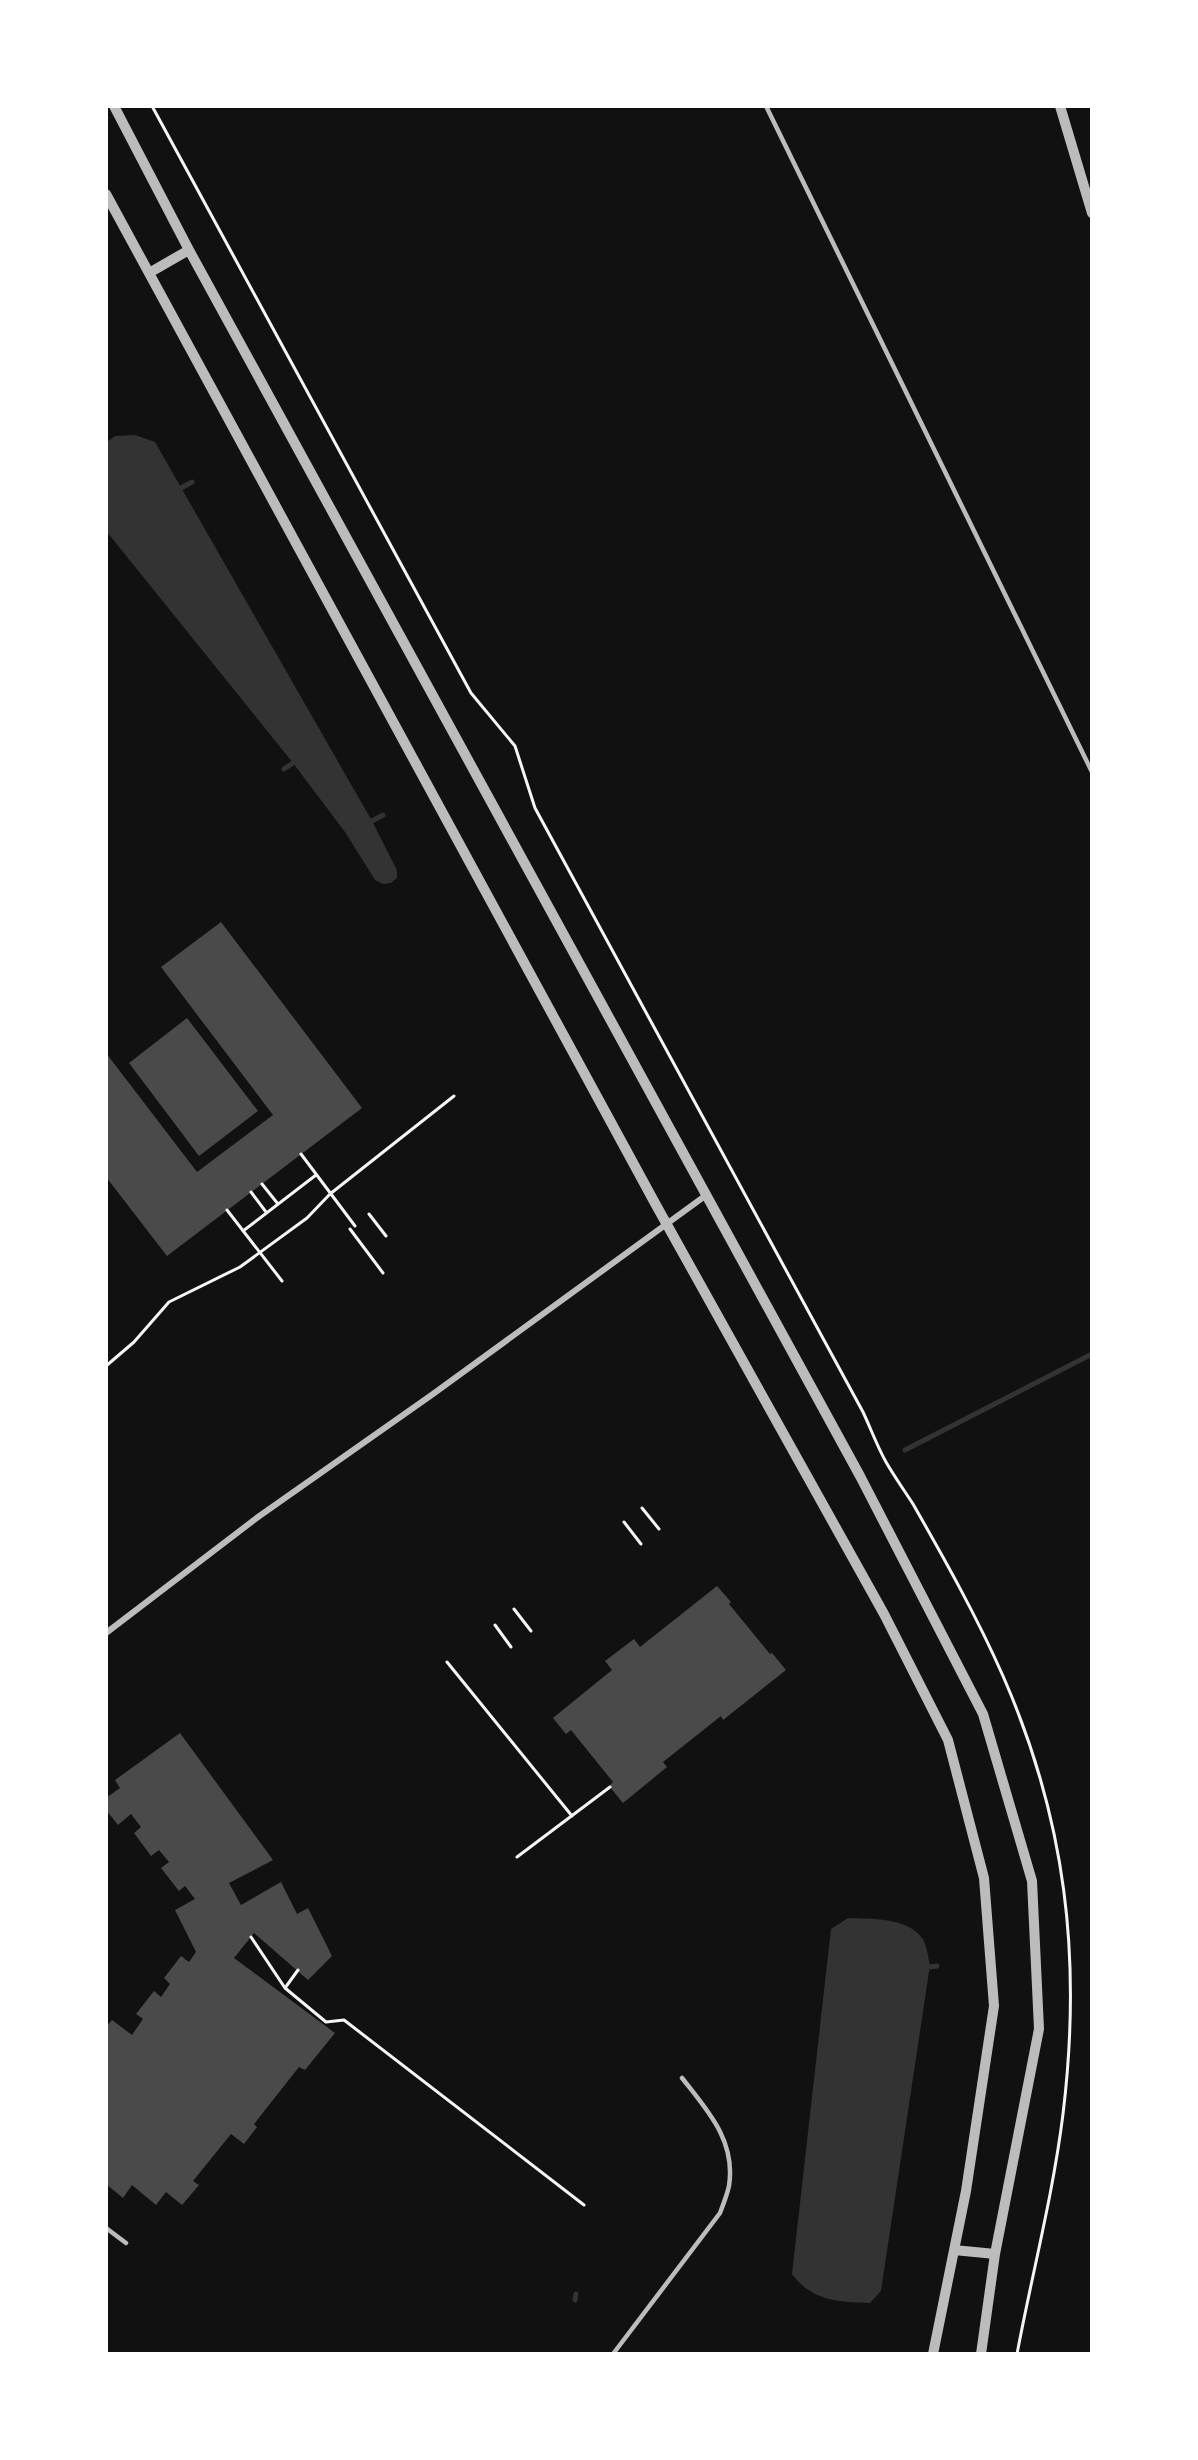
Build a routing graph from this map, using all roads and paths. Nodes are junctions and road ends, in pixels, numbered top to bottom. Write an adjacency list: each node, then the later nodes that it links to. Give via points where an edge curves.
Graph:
1 (114, 106): 6 (street)
2 (766, 106): 8 (lane)
3 (1060, 106): 5 (street)
4 (106, 194): 7 (street)
5 (1092, 213)
6 (189, 250): 7 (street); 15 (street)
7 (149, 273): 20 (street)
8 (1092, 772)
9 (454, 1096): 14 (path)
10 (301, 1154): 11 (path)
11 (316, 1175): 14 (path); 16 (path)
12 (262, 1184): 16 (path)
13 (251, 1192): 18 (path)
14 (330, 1194): 21 (path); 25 (path, via 307,1218)
15 (705, 1196): 20 (street); 50 (street, via 860,1476 983,1714 1032,1881 1039,2029)
16 (278, 1204): 18 (path)
17 (227, 1210): 23 (path)
18 (266, 1212): 23 (path)
19 (369, 1214): 24 (path)
20 (666, 1224): 36 (street, via 258,1516); 49 (street, via 884,1614 948,1740 984,1878 994,2006)
21 (354, 1226)
22 (350, 1229): 26 (path)
23 (243, 1231): 25 (path)
24 (386, 1236)
25 (260, 1253): 27 (path); 28 (path, via 169,1302)
26 (383, 1273)
27 (282, 1281)
28 (106, 1365)
29 (642, 1508): 31 (path)
30 (624, 1522): 32 (path)
31 (659, 1530)
32 (641, 1544)
33 (514, 1610): 35 (path)
34 (495, 1625): 37 (path)
35 (531, 1631)
36 (106, 1632)
37 (511, 1647)
38 (447, 1662): 40 (path)
39 (610, 1788): 40 (path)
40 (572, 1816): 41 (path)
41 (517, 1857)
42 (252, 1937): 44 (path)
43 (298, 1970): 44 (path)
44 (285, 1988): 46 (path, via 326,2022 344,2020)
45 (682, 2078): 51 (lane, via 716,2121 728,2148 729,2186 720,2213)
46 (584, 2205)
47 (106, 2228): 48 (lane)
48 (126, 2243)
49 (954, 2250): 50 (street); 52 (street)
50 (995, 2254): 53 (street)
51 (613, 2354)
52 (933, 2354)
53 (981, 2354)

